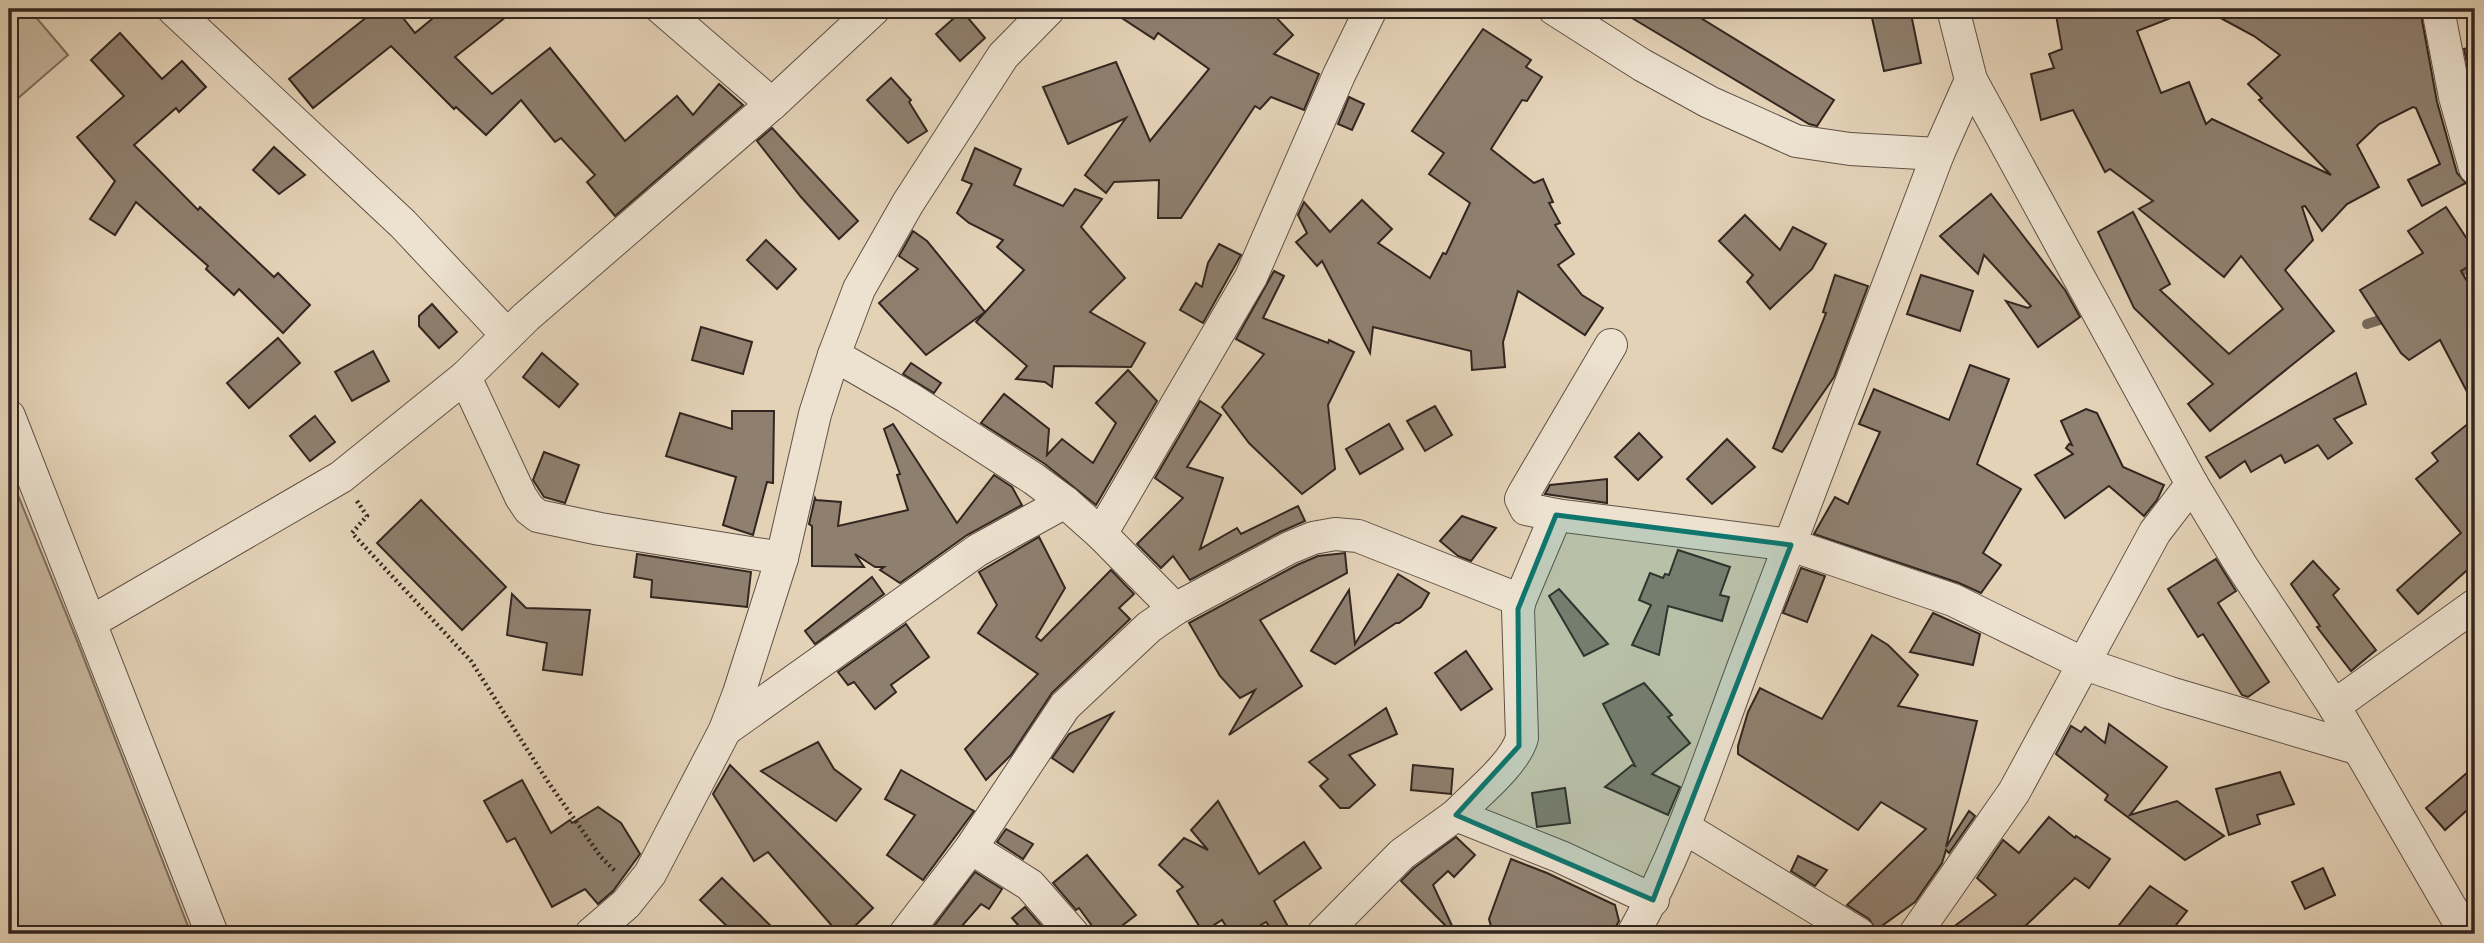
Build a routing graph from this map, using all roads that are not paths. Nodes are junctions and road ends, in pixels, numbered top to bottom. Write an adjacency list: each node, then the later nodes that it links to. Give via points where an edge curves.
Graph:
1 (173, 9): 13 (street, via 403,224)
2 (662, 9): 10 (street)
3 (874, 9): 10 (street)
4 (1049, 9): 15 (street, via 1003,57 908,203 859,289)
5 (1371, 9): 21 (street, via 1251,277)
6 (1553, 9): 11 (street, via 1709,102 1796,141)
7 (1952, 9): 9 (street)
8 (2438, 9): 12 (street)
9 (1971, 80): 11 (street); 18 (street)
10 (772, 104): 13 (street)
11 (1938, 154): 22 (street)
12 (2475, 168)
13 (507, 335): 16 (street)
14 (1611, 345): 20 (street, via 1521,499 1526,509)
15 (834, 355): 19 (street); 23 (street)
16 (465, 377): 23 (street, via 521,497 538,516); 27 (street, via 341,477)
17 (9, 416): 27 (street)
18 (2192, 484): 28 (street, via 2155,532); 29 (street)
19 (1065, 502): 21 (street); 30 (street, via 978,550)
20 (1556, 516): 22 (street); 24 (street)
21 (1101, 534): 26 (street)
22 (1791, 545): 28 (street, via 1953,600); 33 (street)
23 (782, 558): 30 (street)
24 (1520, 600): 26 (street, via 1358,536 1335,534 1289,548); 32 (street, via 1519,746)
25 (2475, 604): 29 (street)
26 (1175, 609): 34 (street, via 1149,627 1065,706)
27 (91, 622): 36 (street)
28 (2082, 663): 31 (street); 43 (street, via 2014,792)
29 (2334, 706): 31 (street)
30 (725, 730): 37 (street, via 650,874 626,904)
31 (2357, 748): 44 (street)
32 (1456, 815): 35 (street); 40 (street, via 1413,845)
33 (1685, 828): 35 (street); 42 (street)
34 (971, 848): 38 (street); 39 (street, via 1030,885)
35 (1653, 900): 41 (street)
36 (212, 934)
37 (591, 934)
38 (905, 934)
39 (1073, 934)
40 (1323, 934)
41 (1633, 934)
42 (1859, 934)
43 (1915, 934)
44 (2466, 934)

